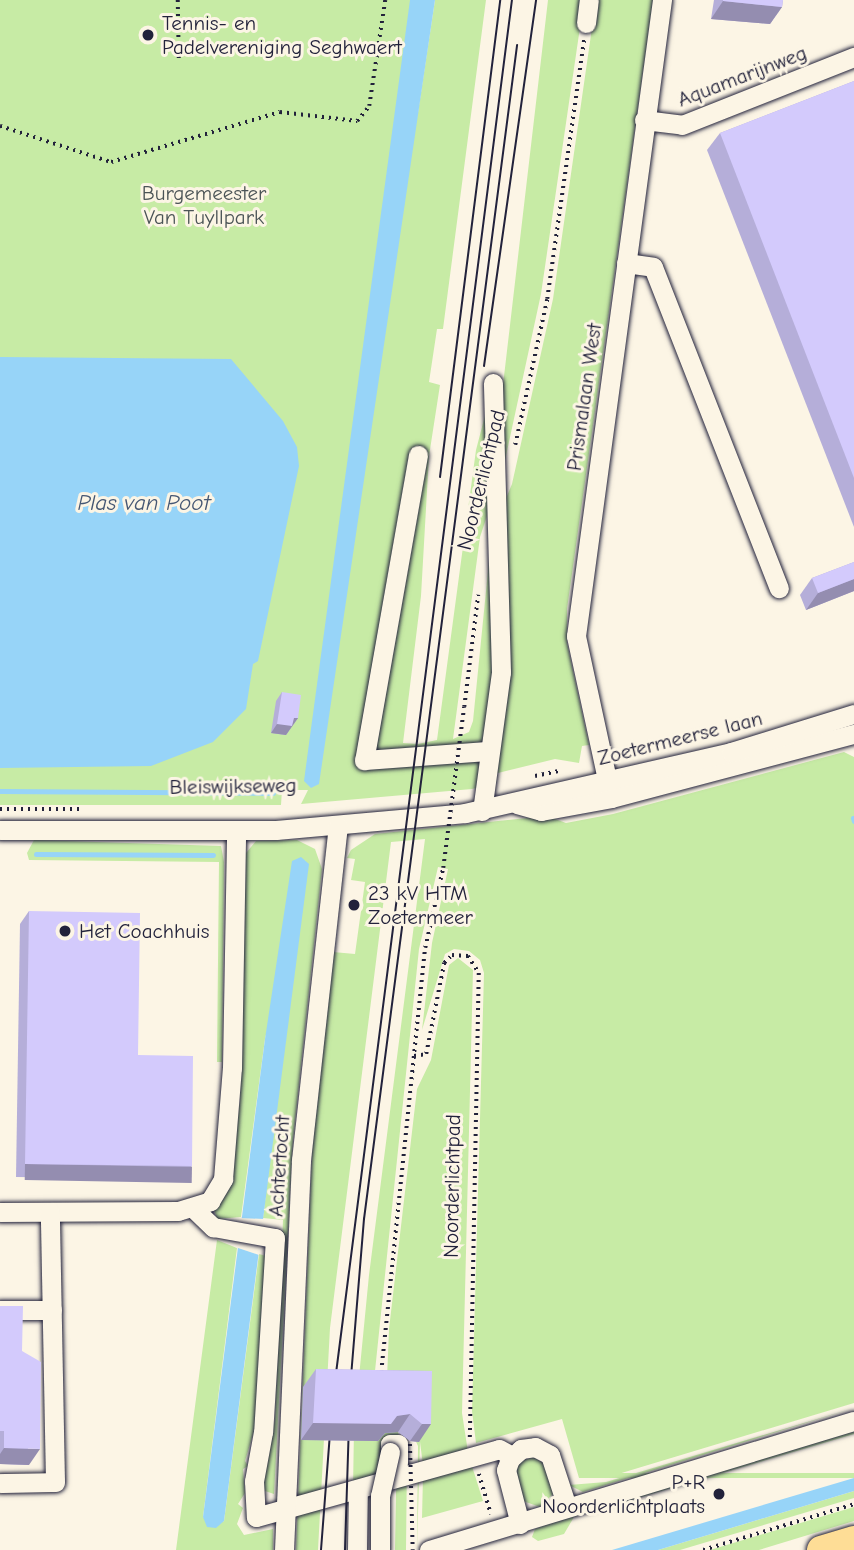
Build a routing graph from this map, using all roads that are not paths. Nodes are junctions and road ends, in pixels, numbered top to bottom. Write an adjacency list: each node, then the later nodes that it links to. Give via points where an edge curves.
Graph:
1 (589, 0): 3 (street)
2 (662, 0): 5 (street, Prismalaan West)
3 (586, 23)
4 (854, 57): 5 (street, Aquamarijnweg, via 682,125)
5 (644, 120): 6 (street, Prismalaan West)
6 (626, 263): 9 (street, via 653,267); 13 (street, Prismalaan West, via 576,636)
7 (493, 383): 12 (street, via 501,672)
8 (418, 455): 12 (street, via 364,760)
9 (779, 588)
10 (853, 716): 13 (street, Zoetermeerse laan)
11 (854, 734): 13 (street, Zoetermeerse laan)
12 (488, 751): 14 (street)
13 (609, 789): 14 (street, Zoetermeerse laan, via 539,793 517,804)
14 (471, 806): 15 (street, Bleiswijkseweg)
15 (338, 827): 17 (street, Bleiswijkseweg); 29 (street, Achtertocht, via 301,1160)
16 (0, 830): 17 (street, Bleiswijkseweg)
17 (236, 831): 18 (street, via 232,1068 223,1179 209,1201)
18 (193, 1209): 20 (street); 29 (street, Achtertocht, via 214,1227 275,1238 263,1432 254,1481 256,1517)
19 (0, 1212): 20 (street)
20 (50, 1212): 22 (street)
21 (0, 1310): 22 (street)
22 (52, 1310): 25 (street, via 55,1482)
23 (854, 1422): 28 (street)
24 (512, 1456): 26 (street, via 499,1449); 28 (street, via 528,1447 548,1454); 30 (street, via 507,1475)
25 (0, 1483)
26 (390, 1486): 27 (street); 31 (street, bridge, via 390,1462 398,1462 398,1444 390,1444)
27 (358, 1489): 29 (street); 31 (street)
28 (567, 1507): 30 (street)
29 (282, 1510): 33 (street, Achtertocht)
30 (520, 1524): 35 (street)
31 (369, 1538): 34 (street)
32 (854, 1540): 36 (highway)
33 (284, 1550)
34 (357, 1550)
35 (429, 1550)
36 (821, 1550)

